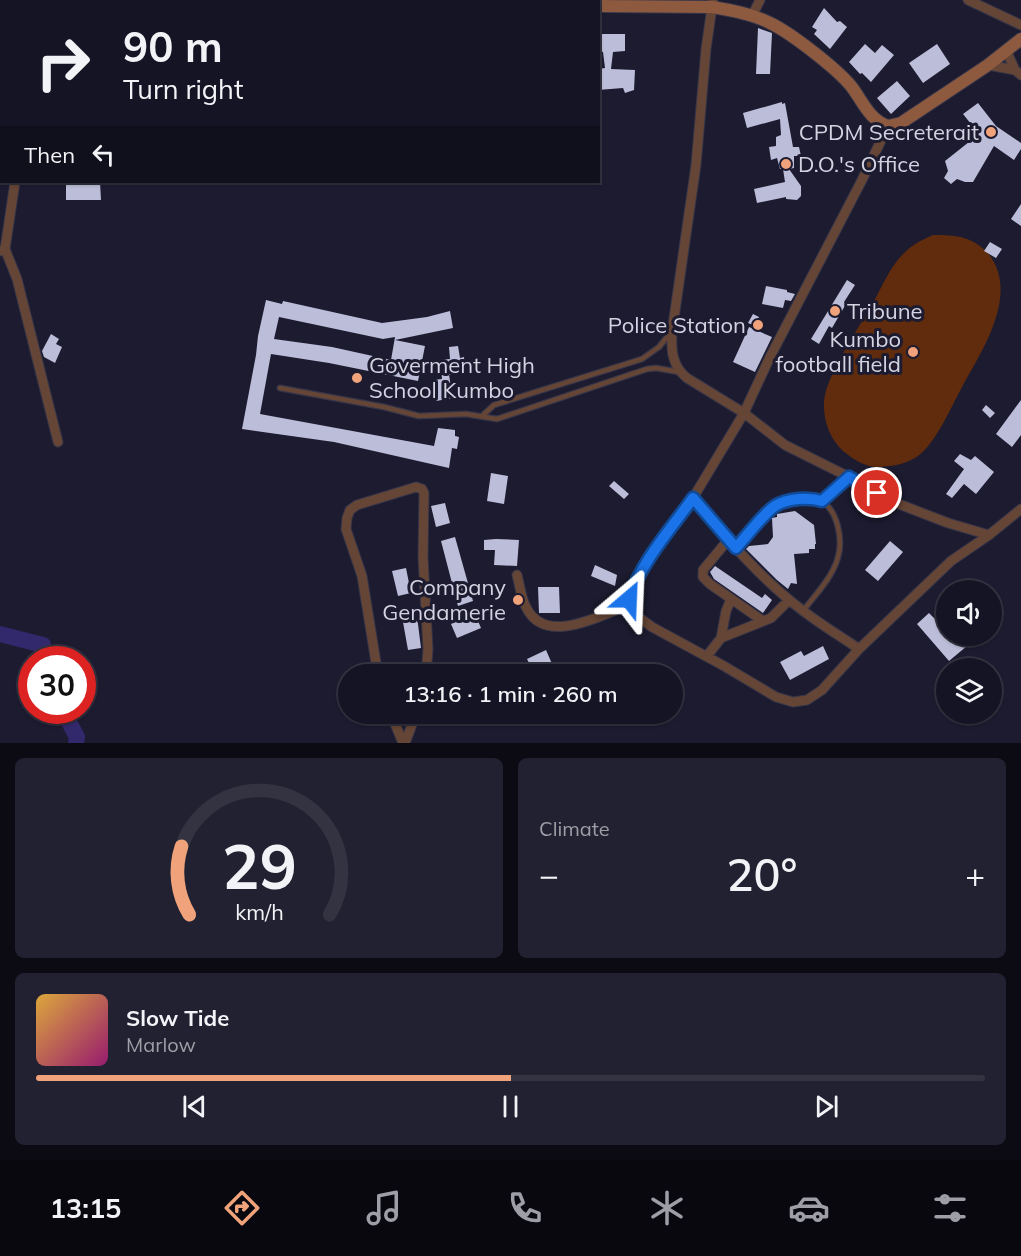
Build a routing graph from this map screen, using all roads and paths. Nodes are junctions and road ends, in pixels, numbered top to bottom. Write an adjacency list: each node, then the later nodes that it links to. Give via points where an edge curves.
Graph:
1 (73, 0): 2 (street)
2 (143, 0)
3 (760, 0): 7 (street)
4 (968, 0): 8 (street)
5 (713, 3): 6 (street); 7 (street); 16 (street, via 696,165)
6 (600, 6)
7 (752, 16): 13 (street, via 777,27 824,61 850,86 873,118)
8 (1021, 25)
9 (1021, 39): 10 (street)
10 (1006, 50): 11 (street); 12 (street)
11 (988, 65): 12 (street); 13 (street, via 901,123)
12 (1018, 73)
13 (888, 126): 19 (street)
14 (15, 183): 15 (street)
15 (3, 250): 21 (street, via 17,279)
16 (672, 332): 17 (street, via 671,350); 20 (lane, via 642,359 494,405)
17 (680, 372): 19 (street); 20 (lane, via 647,369 498,419)
18 (280, 388): 20 (lane, via 419,416)
19 (744, 413): 22 (street, via 785,445); 23 (street)
20 (483, 415)
21 (58, 442)
22 (849, 477): 24 (lane); 26 (street, via 891,501)
23 (693, 498): 27 (street); 32 (street, via 633,587)
24 (822, 501): 28 (lane, via 811,498 776,506); 33 (lane, via 837,524 838,559)
25 (1021, 509): 26 (street)
26 (988, 535): 36 (street, via 951,561)
27 (728, 540): 28 (street); 30 (street, via 703,570 703,577)
28 (736, 548): 31 (street)
29 (517, 575): 32 (street, via 526,608 545,625 574,625)
30 (731, 599): 34 (street); 35 (street)
31 (789, 600): 33 (street); 34 (street)
32 (629, 605): 37 (street, via 652,627)
33 (803, 611): 36 (street)
34 (763, 621): 35 (street)
35 (721, 638): 37 (street)
36 (859, 649): 37 (street, via 822,690 807,700 794,702 776,698)
37 (707, 656)
38 (376, 664): 39 (street, via 362,576 346,529 347,518 357,505 416,487 424,493)
39 (427, 664)
40 (395, 724): 42 (street)
41 (412, 724): 42 (street)
42 (404, 743)

